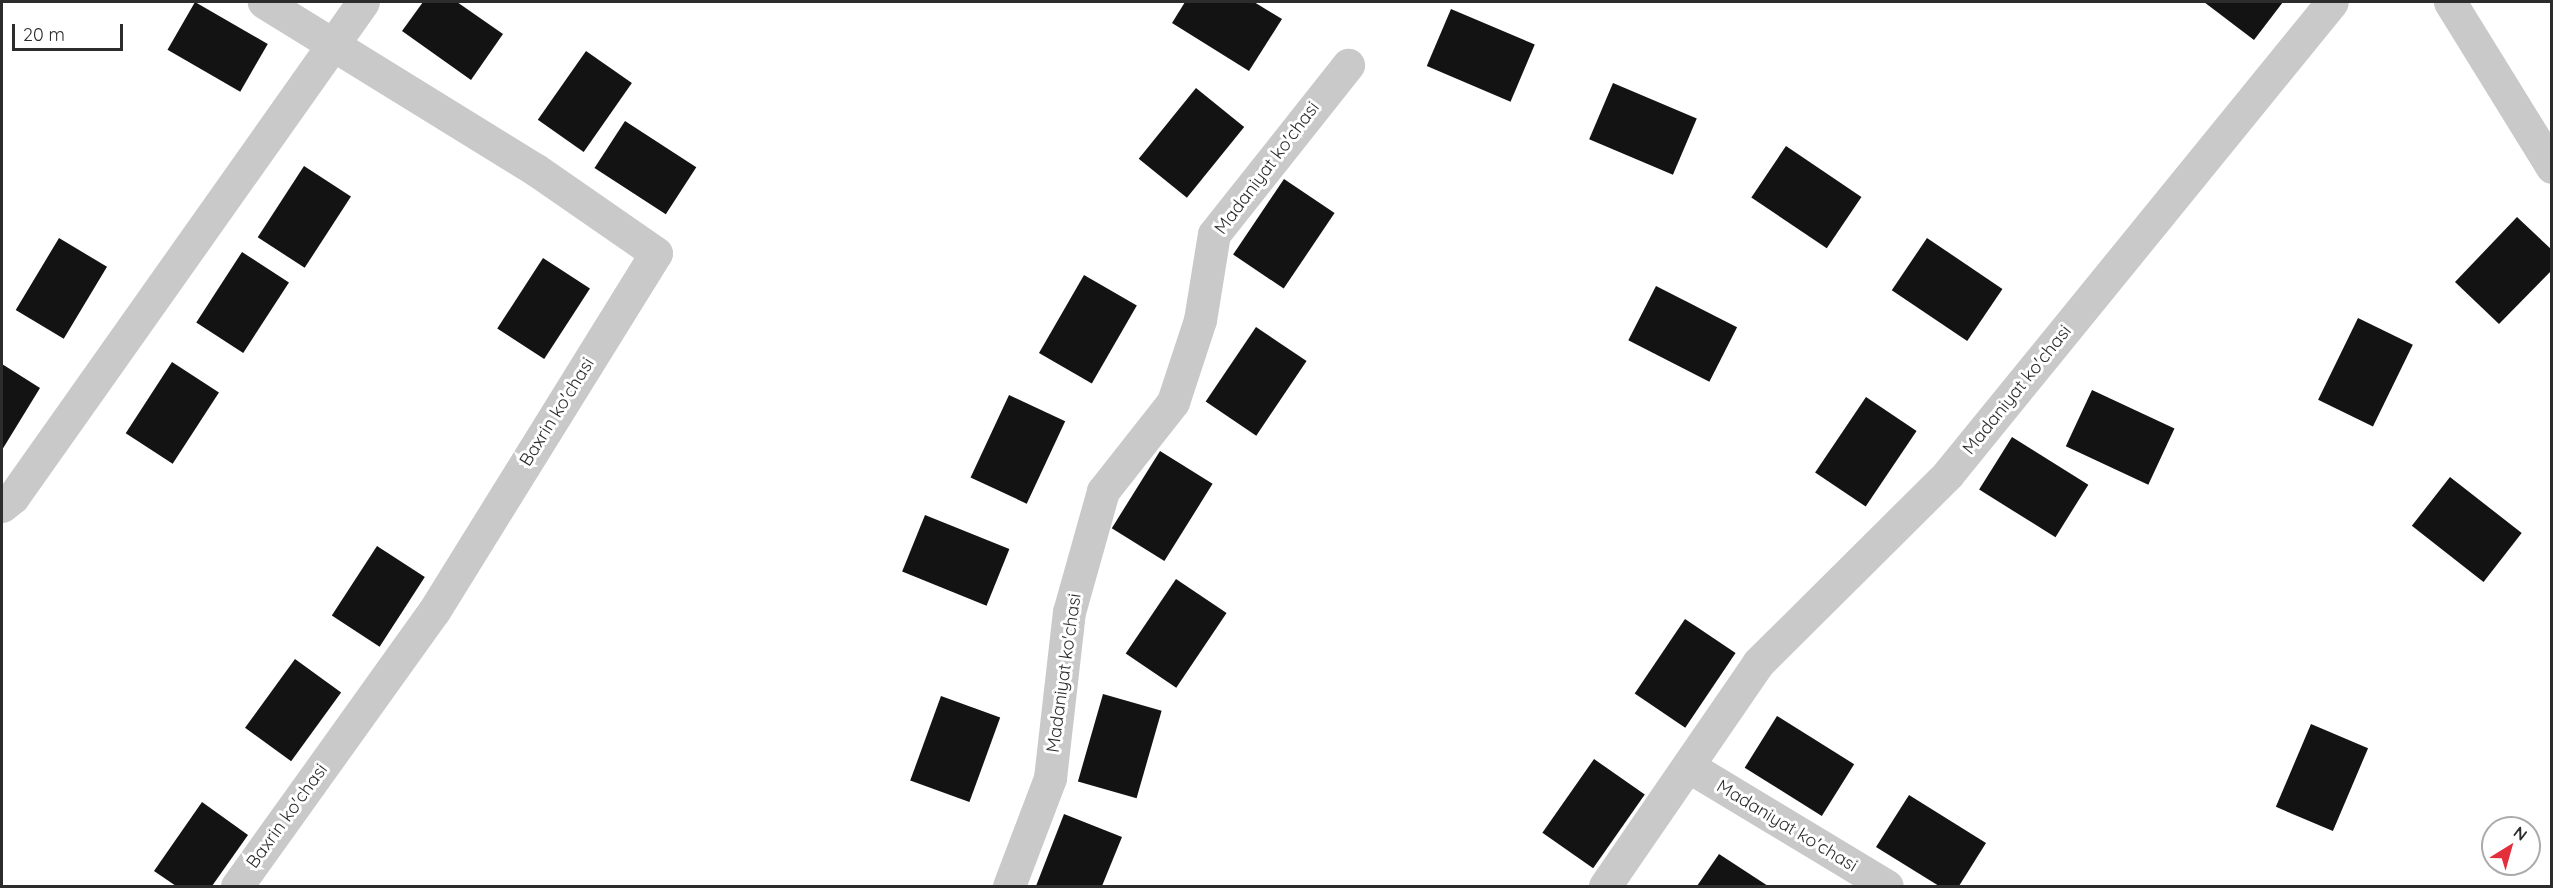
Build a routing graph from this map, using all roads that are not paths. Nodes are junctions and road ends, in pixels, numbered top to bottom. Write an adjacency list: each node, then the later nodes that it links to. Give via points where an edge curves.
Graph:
1 (264, 2): 5 (street, Baxrin ko'chasi)
2 (363, 2): 5 (street)
3 (2332, 2): 9 (street, Madaniyat ko'chasi, via 1948,474 1758,663)
4 (2450, 2): 7 (street)
5 (333, 44): 8 (street, via 13,496); 10 (street, Baxrin ko'chasi, via 536,170 656,253 434,611)
6 (1348, 64): 11 (street, Madaniyat ko'chasi, via 1214,234 1200,320 1173,402 1103,491 1069,612 1050,778)
7 (2552, 167)
8 (2, 506)
9 (1688, 766): 12 (street, Madaniyat ko'chasi); 13 (street, Madaniyat ko'chasi)
10 (237, 886)
11 (1009, 886)
12 (1605, 886)
13 (1887, 886)

